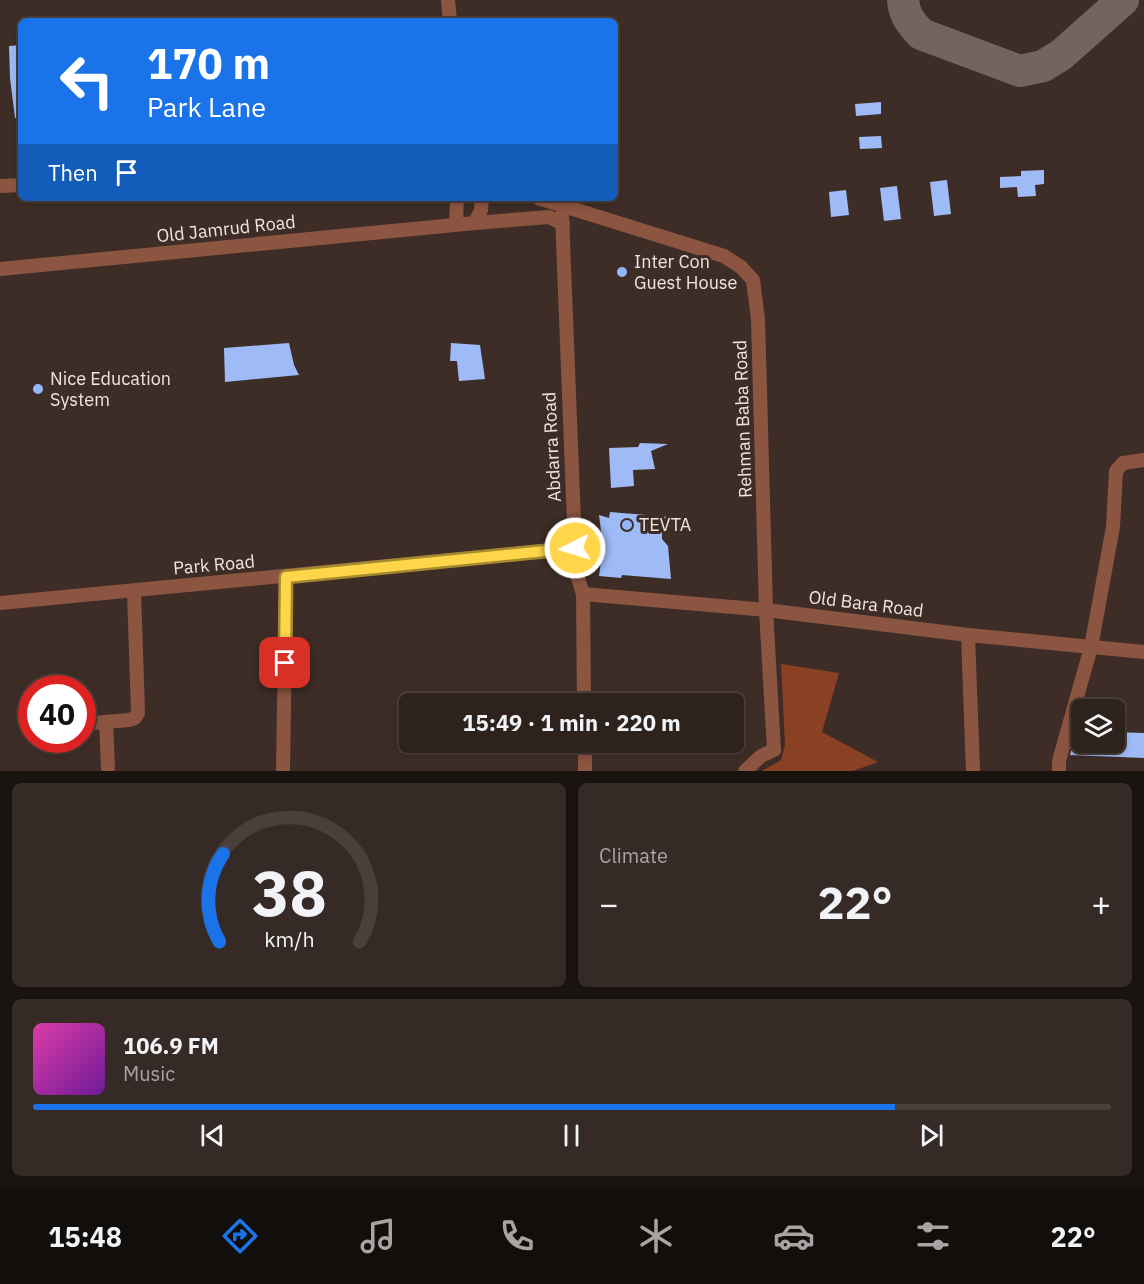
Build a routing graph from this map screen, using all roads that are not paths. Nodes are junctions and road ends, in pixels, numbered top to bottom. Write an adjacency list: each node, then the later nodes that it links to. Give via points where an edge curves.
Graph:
1 (448, 0): 2 (street)
2 (450, 18)
3 (18, 185): 4 (street)
4 (0, 186)
5 (459, 201): 10 (street)
6 (482, 201): 9 (street)
7 (547, 201): 8 (street, Rehman Baba Road)
8 (560, 205): 11 (street); 19 (street, Rehman Baba Road, via 724,255 753,280 758,320)
9 (475, 223): 10 (street, Old Jamrud Road); 11 (street, Old Jamrud Road, via 549,217)
10 (456, 224): 12 (street, Old Jamrud Road)
11 (563, 224): 14 (street, Abdarra Road)
12 (0, 269)
13 (1144, 460): 21 (street, via 1123,463 1116,471 1113,527)
14 (575, 548): 15 (street, Park Road); 17 (street, Abdarra Road)
15 (286, 577): 16 (street, Park Road); 28 (street)
16 (134, 591): 18 (street, Park Road); 24 (street, via 138,713 129,720)
17 (583, 594): 19 (street, Old Bara Road); 23 (street, Abdarra Road)
18 (0, 603)
19 (766, 610): 20 (street, Old Bara Road); 30 (street, Rehman Baba Road, via 774,750)
20 (968, 635): 21 (street, Old Bara Road); 31 (street)
21 (1091, 647): 22 (street, Old Bara Road); 32 (street)
22 (1144, 652)
23 (584, 693)
24 (106, 722): 25 (street); 27 (street)
25 (96, 723)
26 (585, 753): 29 (street)
27 (108, 768)
28 (284, 771)
29 (585, 771)
30 (745, 771)
31 (973, 771)
32 (1059, 771)

